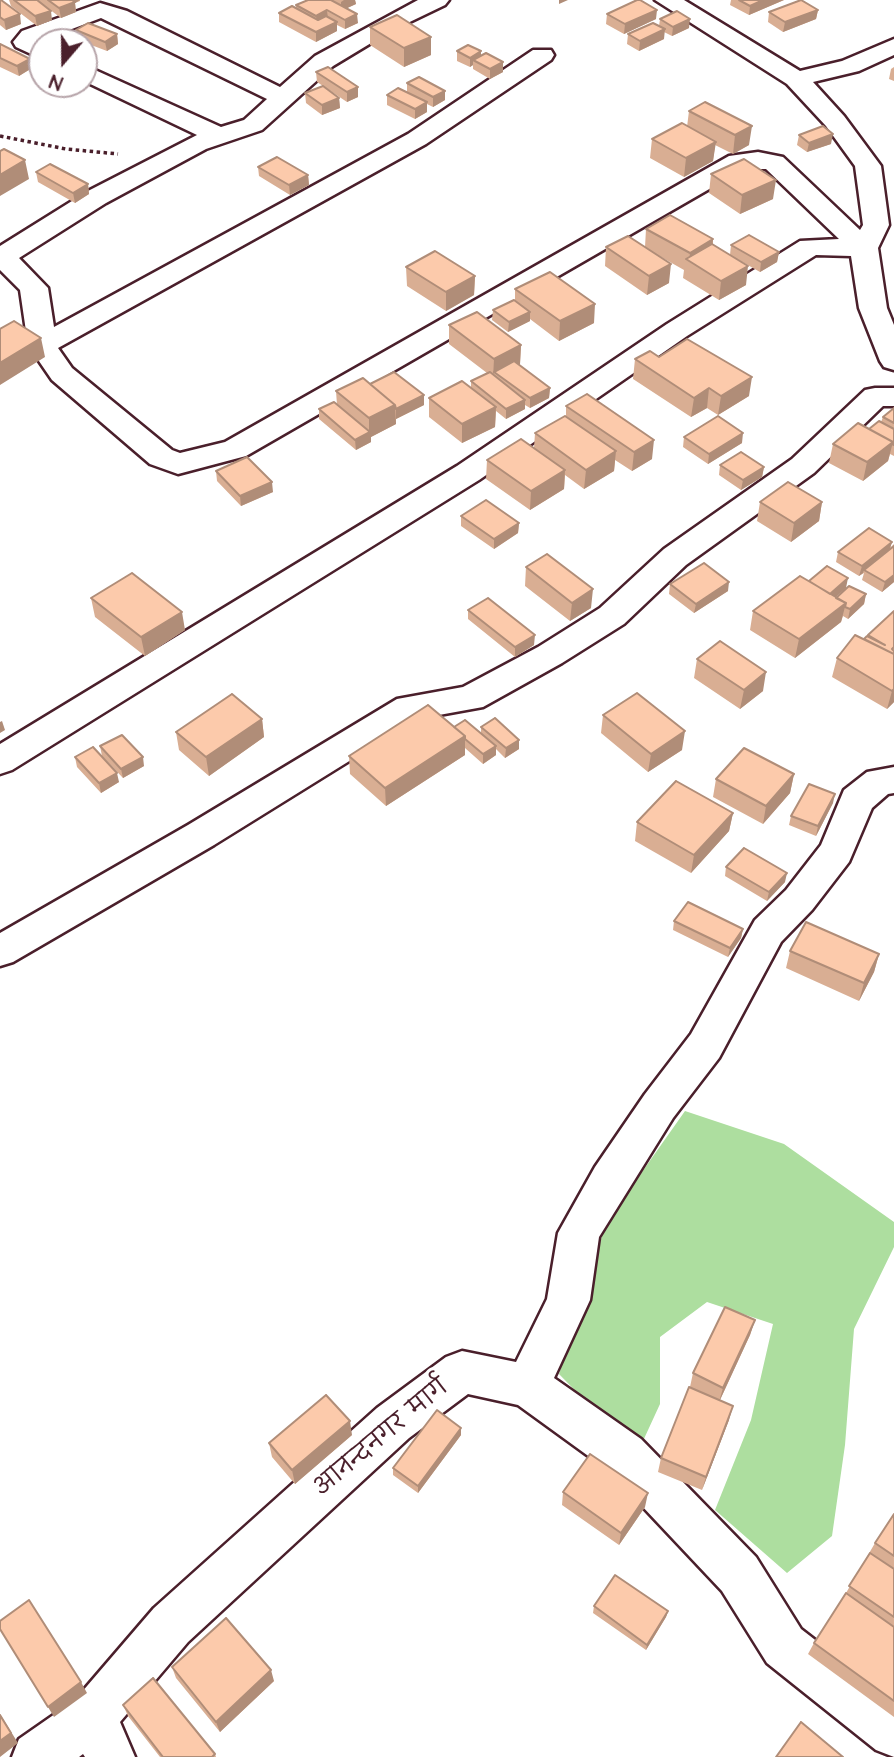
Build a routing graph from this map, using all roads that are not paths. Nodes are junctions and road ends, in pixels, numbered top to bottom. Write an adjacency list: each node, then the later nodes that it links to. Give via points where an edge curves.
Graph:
1 (437, 0): 8 (street, via 324,61)
2 (667, 0): 7 (street)
3 (52, 28): 8 (street, via 100,10)
4 (894, 46): 7 (street, via 850,65)
5 (542, 55): 13 (street, via 417,139)
6 (98, 79): 9 (street)
7 (796, 79): 11 (street, via 868,166 876,225)
8 (283, 98): 9 (street, via 253,125)
9 (219, 136): 12 (street, via 159,163)
10 (894, 226): 11 (street)
11 (864, 248): 13 (street, via 774,163 738,162 235,449 178,464 160,457 62,374); 14 (street, via 873,308); 16 (street, via 810,247 677,330 468,473)
12 (1, 258): 13 (street, via 34,288)
13 (42, 345)
14 (894, 361)
15 (894, 397): 18 (street, via 875,397 803,466 675,556 612,616 550,655 471,698 409,708)
16 (0, 761)
17 (894, 780): 19 (street, via 879,781 857,800 836,852 768,931 705,1046 610,1180 579,1233 568,1300)
18 (0, 951)
19 (528, 1386): 20 (street, आनन्दनगर मार्ग, via 625,1455 739,1574 784,1646); 21 (street, आनन्दनगर मार्ग, via 462,1372 393,1423 171,1625)
20 (894, 1732)
21 (101, 1737): 22 (street, आनन्दनगर मार्ग)
22 (37, 1757)

